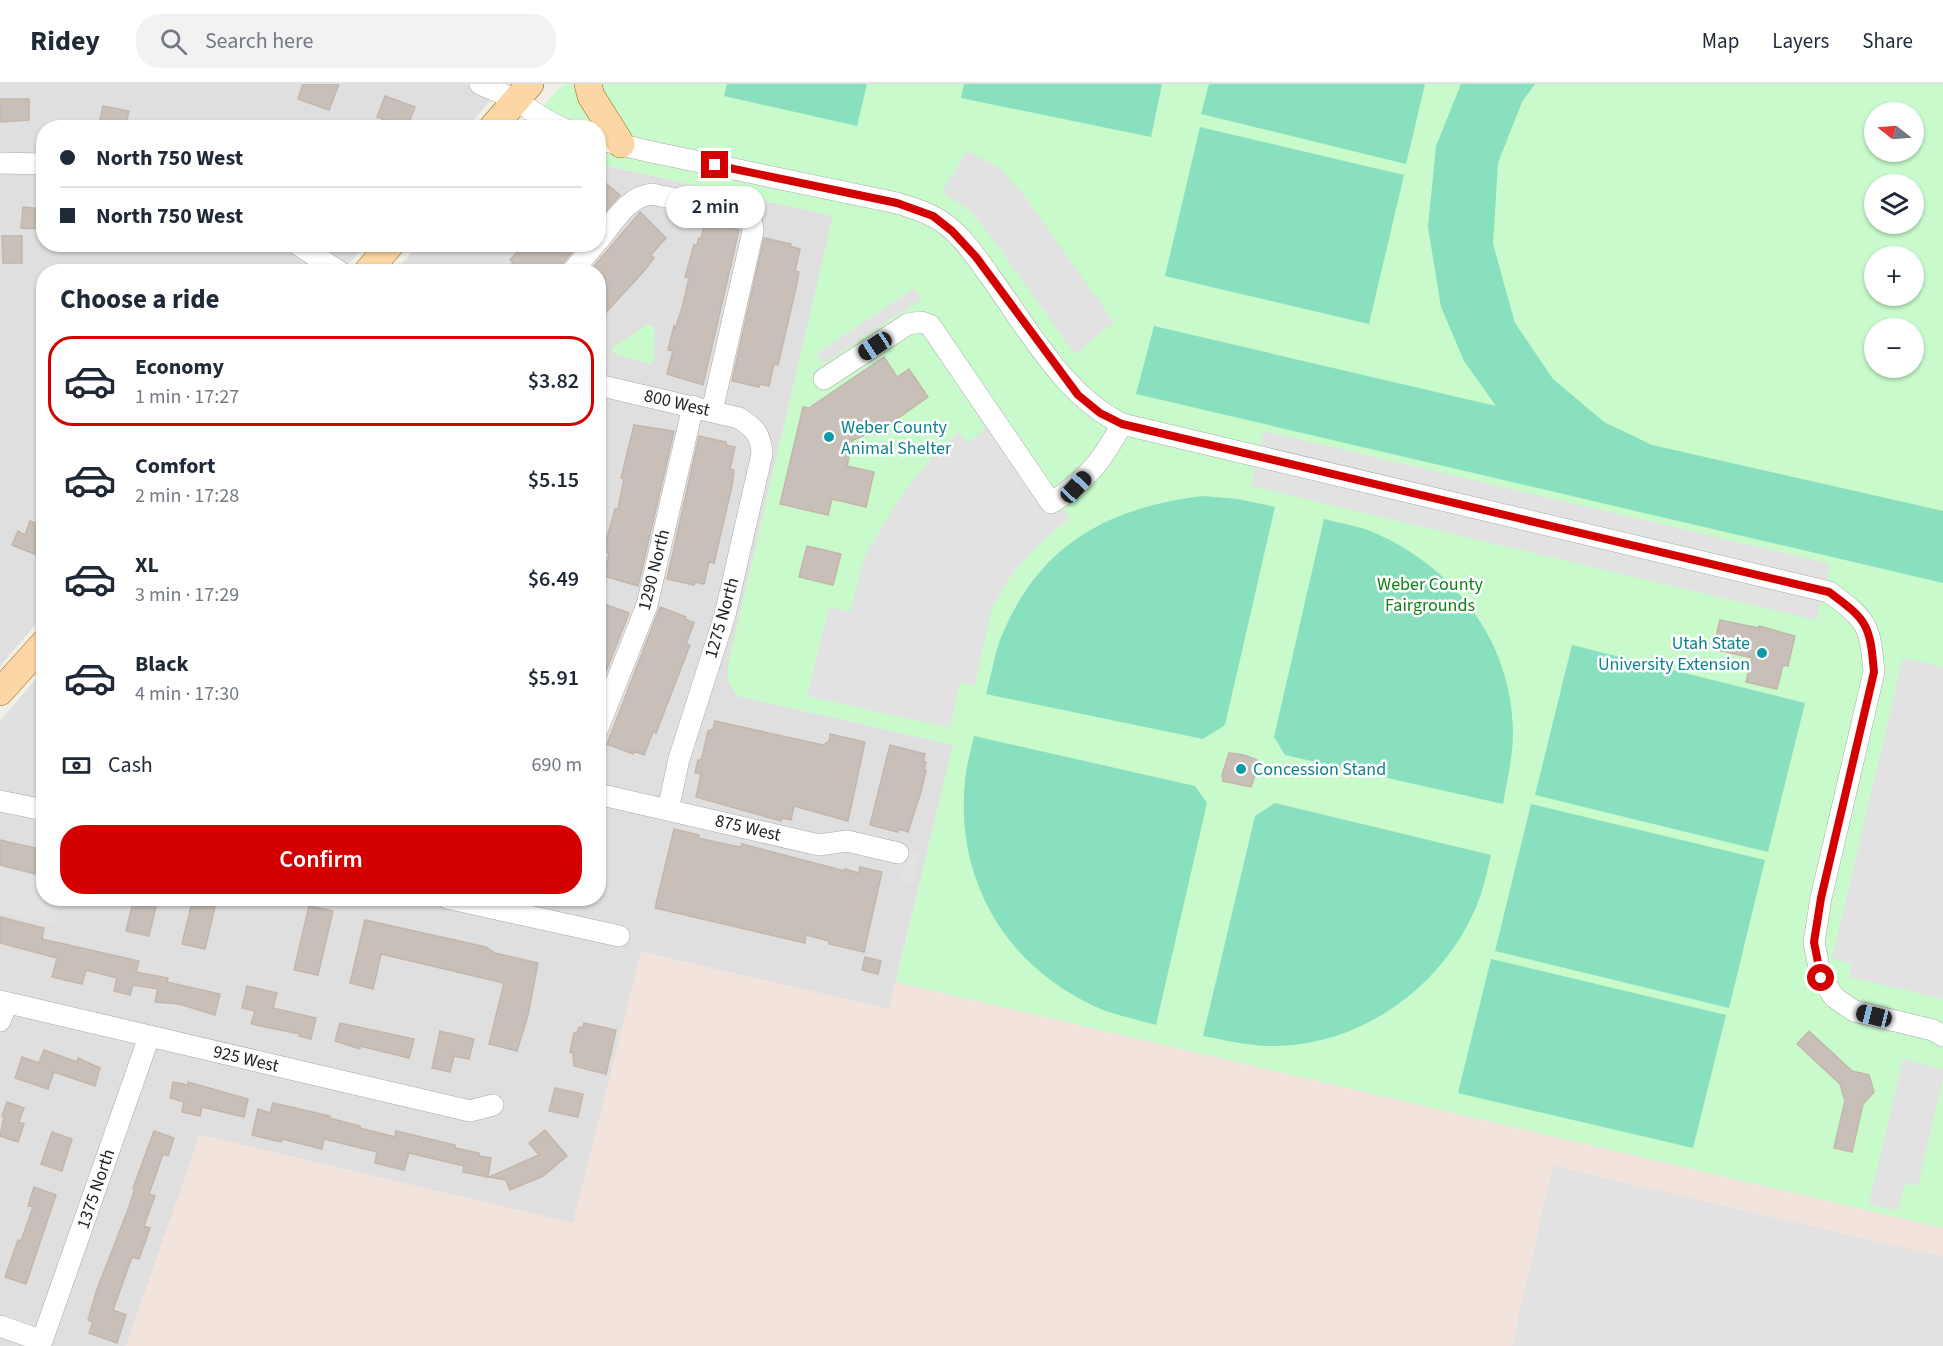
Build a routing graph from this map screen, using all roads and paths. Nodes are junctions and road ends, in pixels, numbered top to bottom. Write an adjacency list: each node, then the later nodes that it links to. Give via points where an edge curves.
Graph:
1 (480, 84): 3 (street)
2 (588, 84): 6 (main road)
3 (523, 92): 4 (main road); 5 (street)
4 (499, 120)
5 (546, 120)
6 (601, 120)
7 (610, 141): 20 (street, via 897,203 933,216 976,257 1078,395)
8 (0, 163): 9 (street)
9 (36, 164)
10 (606, 231): 19 (street, 1290 North, via 633,200 652,194 751,218 753,231)
11 (309, 252): 14 (street)
12 (384, 252): 15 (main road)
13 (588, 252): 16 (street)
14 (328, 264)
15 (374, 264)
16 (579, 264)
17 (824, 379): 20 (street, via 908,324 930,325 1051,503 1076,487 1104,456)
18 (606, 387): 19 (street, 800 West)
19 (702, 408): 21 (street, 800 West); 24 (street, 1290 North, via 647,605)
20 (1122, 424): 33 (street, via 1829,592 1859,615 1871,640 1874,672 1821,898 1814,942 1821,978 1834,997 1854,1011 1933,1030)
21 (753, 426): 28 (street, 1275 North, via 762,440 762,454 725,615 679,759)
22 (36, 652): 23 (main road)
23 (0, 692)
24 (606, 708)
25 (606, 796): 28 (street, 875 West)
26 (0, 801): 27 (street)
27 (36, 808)
28 (668, 810): 29 (street, 875 West, via 819,845 847,841)
29 (898, 853)
30 (483, 906): 31 (street)
31 (619, 936)
32 (2, 1008): 34 (street, 925 West)
33 (1943, 1036)
34 (150, 1037): 35 (street, 925 West, via 470,1111); 36 (street, 1375 North, via 42,1341)
35 (493, 1106)
36 (0, 1326)

